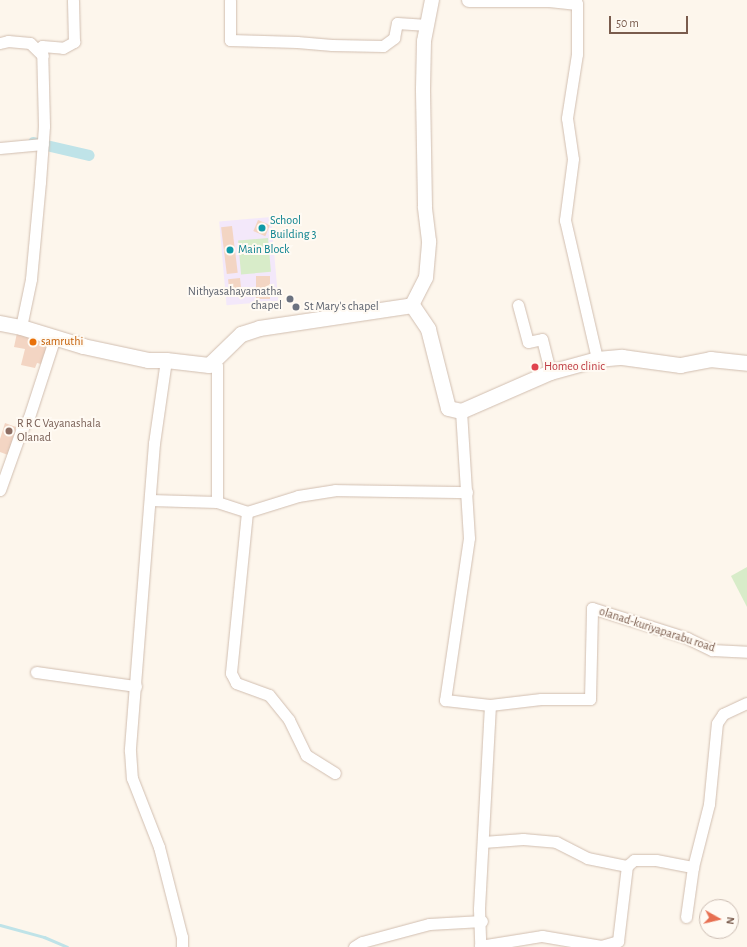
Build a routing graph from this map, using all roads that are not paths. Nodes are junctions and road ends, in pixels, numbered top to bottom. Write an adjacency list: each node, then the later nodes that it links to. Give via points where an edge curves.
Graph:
1 (73, 0): 9 (street, via 74,42 63,48 42,46)
2 (230, 0): 7 (street, via 230,40 383,46 394,38 397,22)
3 (432, 0): 7 (street)
4 (469, 0): 5 (street)
5 (504, 1): 6 (street)
6 (577, 2): 17 (street, via 577,54 567,118 574,159 565,220)
7 (427, 25): 12 (street, via 423,89 428,241 426,278)
8 (0, 43): 9 (street, via 30,43)
9 (43, 56): 10 (street)
10 (42, 144): 11 (street); 15 (street, via 31,279)
11 (0, 148)
12 (412, 305): 20 (main road, via 259,328 241,334); 22 (main road, via 428,329 448,408)
13 (518, 305): 21 (street, via 528,342 542,339)
14 (0, 323): 15 (main road)
15 (21, 327): 16 (main road)
16 (55, 337): 18 (main road, via 83,346 148,360); 23 (street, via 29,417 21,431)
17 (598, 358): 19 (main road, via 622,357 680,365 710,359); 21 (main road)
18 (166, 360): 20 (main road); 25 (street, via 154,443)
19 (747, 363)
20 (209, 365): 26 (street, via 217,366)
21 (550, 372): 22 (main road)
22 (462, 411): 24 (street)
23 (0, 490)
24 (467, 492): 27 (street, via 335,490 298,496); 32 (street, via 469,538 445,700)
25 (150, 500): 26 (street); 30 (street)
26 (217, 502): 27 (street)
27 (247, 512): 33 (street, via 231,673 236,683 269,695 289,720 306,755)
28 (747, 652): 32 (street, olanad-kuriyaparabu road, via 712,650 687,638 592,608 590,699 541,699)
29 (36, 672): 30 (street)
30 (136, 686): 40 (street, via 130,751 132,778 159,847 182,937)
31 (747, 703): 36 (street, via 723,714 717,723 709,804)
32 (490, 705): 34 (street)
33 (335, 773)
34 (482, 842): 35 (street, via 523,839 556,842 587,858); 38 (street)
35 (627, 866): 36 (street, via 634,860 649,860); 39 (street, via 618,941 601,946 542,936)
36 (693, 867): 37 (street)
37 (686, 917)
38 (481, 921): 39 (street); 41 (street, via 429,924 362,942)
39 (480, 946)
40 (182, 947)
41 (354, 947)

